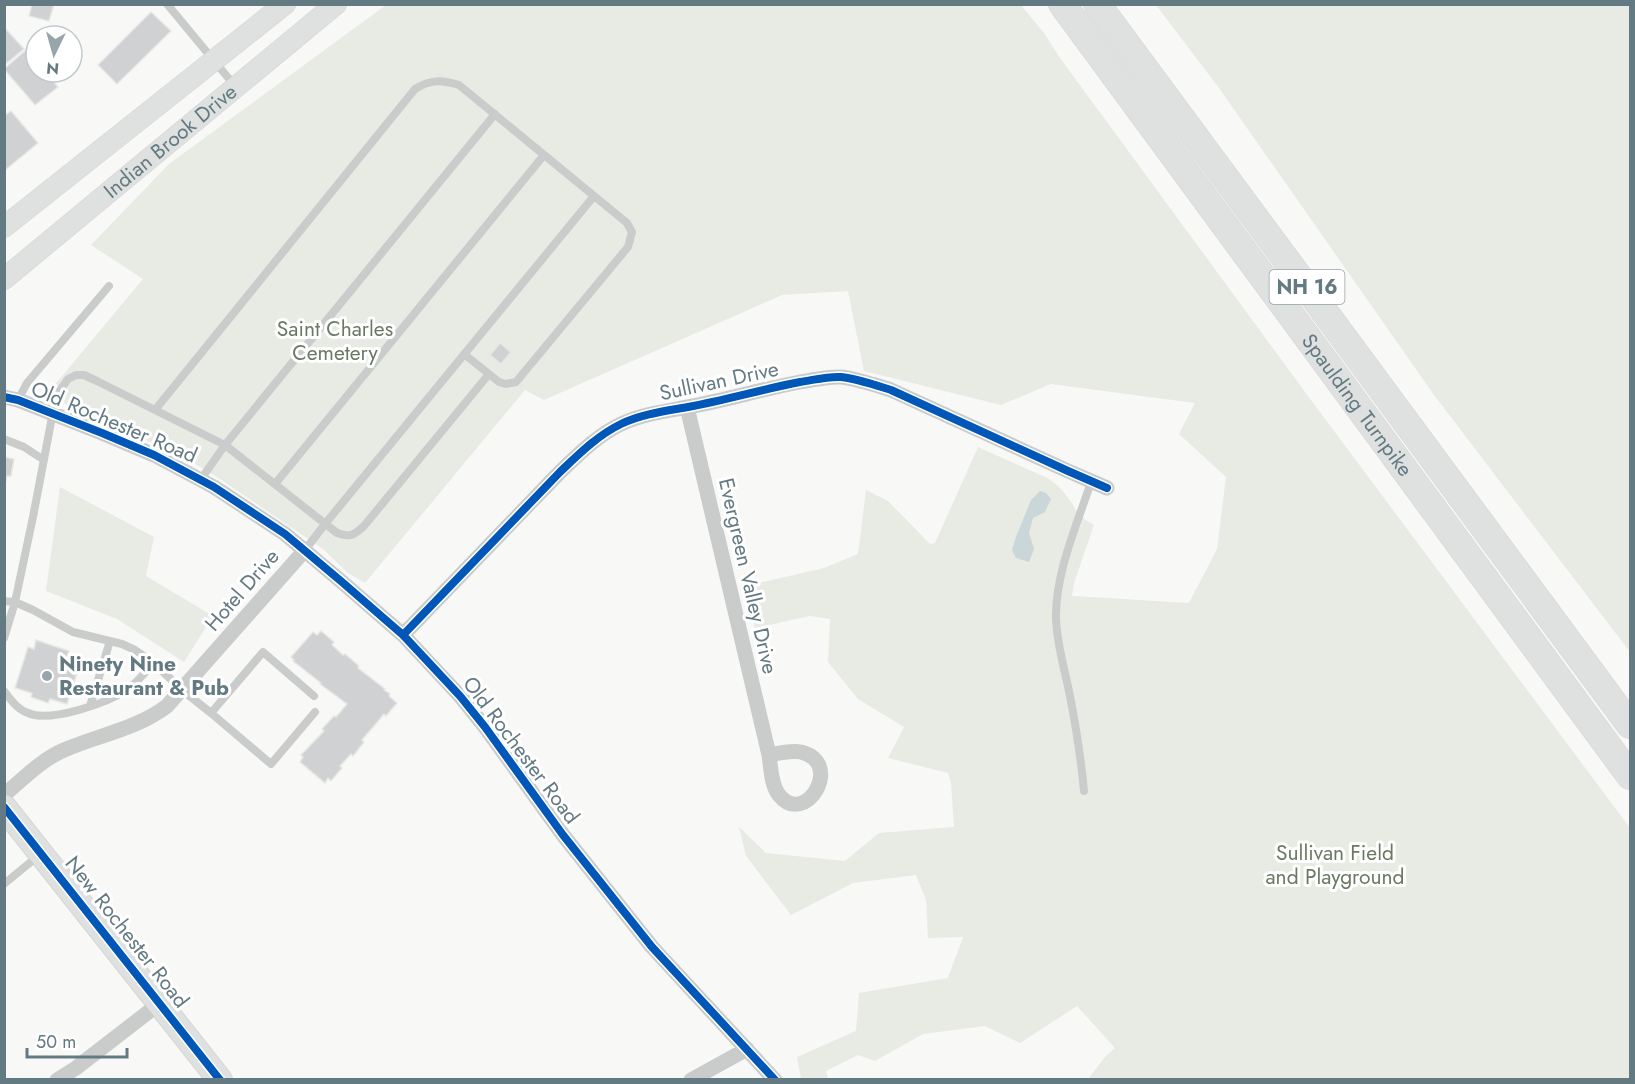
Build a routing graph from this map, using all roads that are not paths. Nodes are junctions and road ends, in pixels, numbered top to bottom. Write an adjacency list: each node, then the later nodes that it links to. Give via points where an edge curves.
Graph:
1 (167, 4): 7 (lane)
2 (285, 4): 7 (main road, Indian Brook Drive)
3 (336, 4): 9 (main road, Indian Brook Drive)
4 (1043, 4): 8 (highway, via 1077,43)
5 (1062, 4): 8 (highway, Spaulding Turnpike / NH 16)
6 (1097, 4): 37 (highway, Spaulding Turnpike / NH 16)
7 (214, 60): 9 (lane); 13 (main road, Indian Brook Drive)
8 (1113, 75): 37 (highway, Spaulding Turnpike / NH 16)
9 (236, 87): 14 (main road, Indian Brook Drive)
10 (495, 114): 11 (lane); 20 (lane, via 459,85 437,81 415,89); 23 (lane)
11 (544, 155): 12 (lane); 27 (lane)
12 (594, 196): 16 (lane); 17 (lane, via 627,224 632,232 628,247 516,382 499,382)
13 (4, 227)
14 (4, 279)
15 (110, 286): 18 (lane, via 27,383)
16 (464, 354): 17 (lane); 29 (lane)
17 (489, 374): 29 (lane, via 357,533 346,536)
18 (9, 397): 21 (street, Old Rochester Road)
19 (687, 407): 26 (street, Sullivan Drive, via 779,386 842,377 891,390); 33 (street, Sullivan Drive, via 624,423 584,450); 45 (street, Evergreen Valley Drive)
20 (156, 410): 21 (lane, via 84,375 76,375 68,379 56,396); 23 (lane)
21 (52, 412): 24 (lane); 25 (street, Old Rochester Road)
22 (4, 439): 24 (lane)
23 (225, 445): 25 (lane); 27 (lane)
24 (44, 460): 32 (lane)
25 (201, 479): 30 (street, Old Rochester Road)
26 (1091, 482): 28 (street, Sullivan Drive); 47 (lane, via 1062,571 1056,619 1082,760)
27 (275, 484): 29 (lane)
28 (1107, 488)
29 (325, 524): 30 (lane)
30 (305, 550): 33 (street, Old Rochester Road); 38 (street, Hotel Drive)
31 (4, 601): 32 (lane)
32 (15, 602): 34 (lane); 35 (lane, via 73,632)
33 (403, 635): 53 (street, Old Rochester Road, via 485,727 563,835 652,947)
34 (4, 638)
35 (110, 641): 36 (lane, via 135,650); 41 (lane)
36 (154, 663): 38 (lane); 41 (lane, via 127,690)
37 (1573, 673): 44 (highway, Spaulding Turnpike / NH 16); 46 (highway, Spaulding Turnpike / NH 16)
38 (182, 690): 43 (lane); 48 (street, Hotel Drive, via 146,720 62,750)
39 (4, 691): 41 (lane, via 28,714 39,716 60,715)
40 (314, 696): 43 (lane, via 263,651)
41 (90, 706)
42 (315, 712): 43 (lane, via 271,764)
43 (211, 713)
44 (1630, 725)
45 (769, 755)
46 (1630, 776)
47 (1084, 791)
48 (4, 795)
49 (4, 807): 50 (main road, New Rochester Road)
50 (41, 853): 51 (lane); 52 (main road, New Rochester Road)
51 (4, 884)
52 (160, 1003): 54 (street); 55 (main road, New Rochester Road)
53 (747, 1049): 56 (street); 57 (street, Old Rochester Road)
54 (57, 1080)
55 (220, 1080)
56 (691, 1080)
57 (775, 1080)

